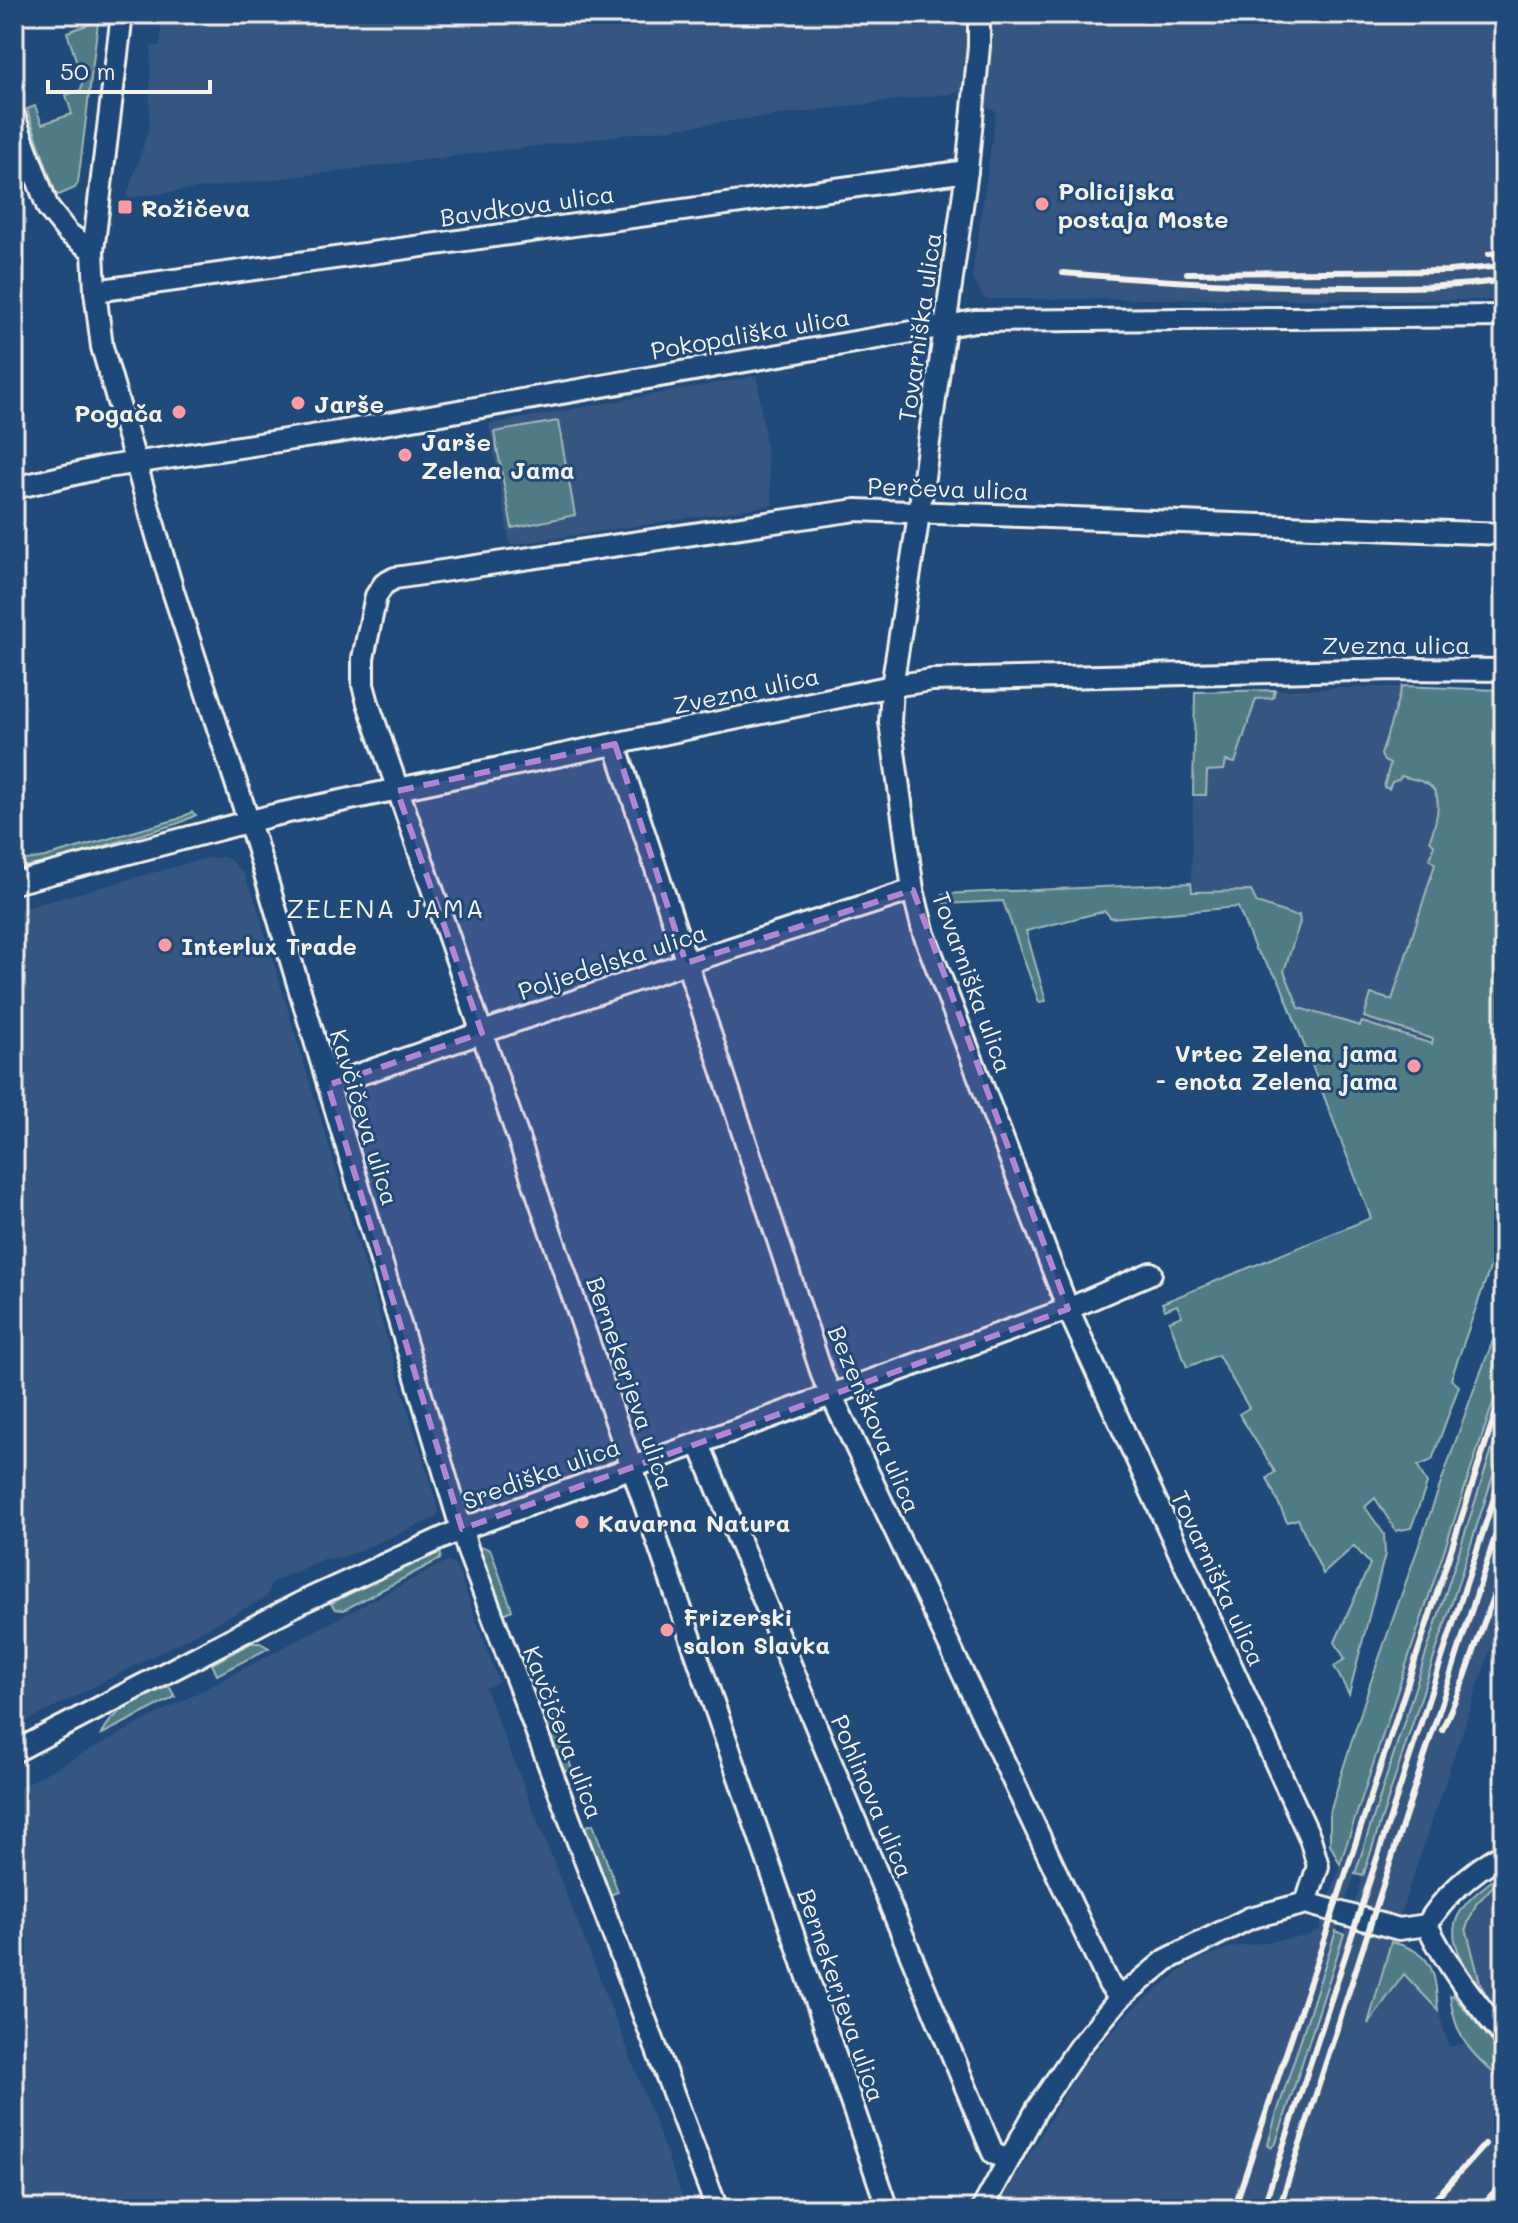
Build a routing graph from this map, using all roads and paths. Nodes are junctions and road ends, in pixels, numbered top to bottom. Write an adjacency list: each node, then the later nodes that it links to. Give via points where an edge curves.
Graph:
1 (122, 14): 5 (street, Kavčičeva ulica)
2 (979, 14): 4 (street, Tovarniška ulica)
3 (14, 116): 5 (street, via 48,208 68,233)
4 (967, 171): 6 (street, Bavdkova ulica); 8 (street, Tovarniška ulica)
5 (93, 251): 6 (street, Kavčičeva ulica)
6 (95, 291): 9 (street, Kavčičeva ulica, via 102,347)
7 (1504, 316): 8 (street, Pokopališka ulica, via 1129,318)
8 (944, 325): 9 (street, Pokopališka ulica, via 338,432); 11 (street, Tovarniška ulica)
9 (135, 462): 10 (street, Pokopališka ulica); 18 (street, Kavčičeva ulica)
10 (14, 488)
11 (919, 513): 12 (street, Perčeva ulica); 13 (street, Perčeva ulica, via 828,513); 15 (street, Tovarniška ulica)
12 (1504, 534)
13 (395, 578): 17 (street, Bernekerjeva ulica, via 376,596 362,674)
14 (1504, 670): 15 (street, Zvezna ulica, via 1247,671 932,680)
15 (892, 686): 16 (street, Zvezna ulica); 20 (street, Tovarniška ulica, via 890,722)
16 (615, 744): 17 (street, Zvezna ulica); 21 (street, Bezenškova ulica)
17 (397, 791): 18 (street, Zvezna ulica); 22 (street, Bernekerjeva ulica)
18 (248, 822): 19 (street, Zvezna ulica); 23 (street, Kavčičeva ulica)
19 (14, 883)
20 (913, 890): 21 (street, Poljedelska ulica); 25 (street, Tovarniška ulica, via 924,934)
21 (686, 963): 22 (street, Poljedelska ulica); 26 (street, Bezenškova ulica)
22 (482, 1033): 23 (street, Poljedelska ulica); 28 (street, Bernekerjeva ulica)
23 (328, 1085): 29 (street, Kavčičeva ulica)
24 (1151, 1273): 25 (street, Središka ulica)
25 (1068, 1309): 26 (street, Središka ulica); 32 (street, Tovarniška ulica, via 1310,1838 1318,1866)
26 (831, 1396): 27 (street, Središka ulica); 34 (street, Bezenškova ulica)
27 (699, 1444): 28 (street, Središka ulica); 36 (street, Pohlinova ulica)
28 (633, 1469): 29 (street, Središka ulica); 38 (street, Bernekerjeva ulica)
29 (462, 1529): 30 (street, Središka ulica, via 302,1602); 37 (street, Kavčičeva ulica)
30 (14, 1752)
31 (1504, 1853): 33 (street, via 1454,1891)
32 (1306, 1903): 33 (street, via 1399,1929); 34 (street, via 1250,1918 1190,1947)
33 (1427, 1925): 35 (street, via 1445,1961)
34 (1120, 1998): 36 (street)
35 (1504, 2036)
36 (1000, 2156): 39 (street)
37 (717, 2209)
38 (888, 2209)
39 (982, 2209)

